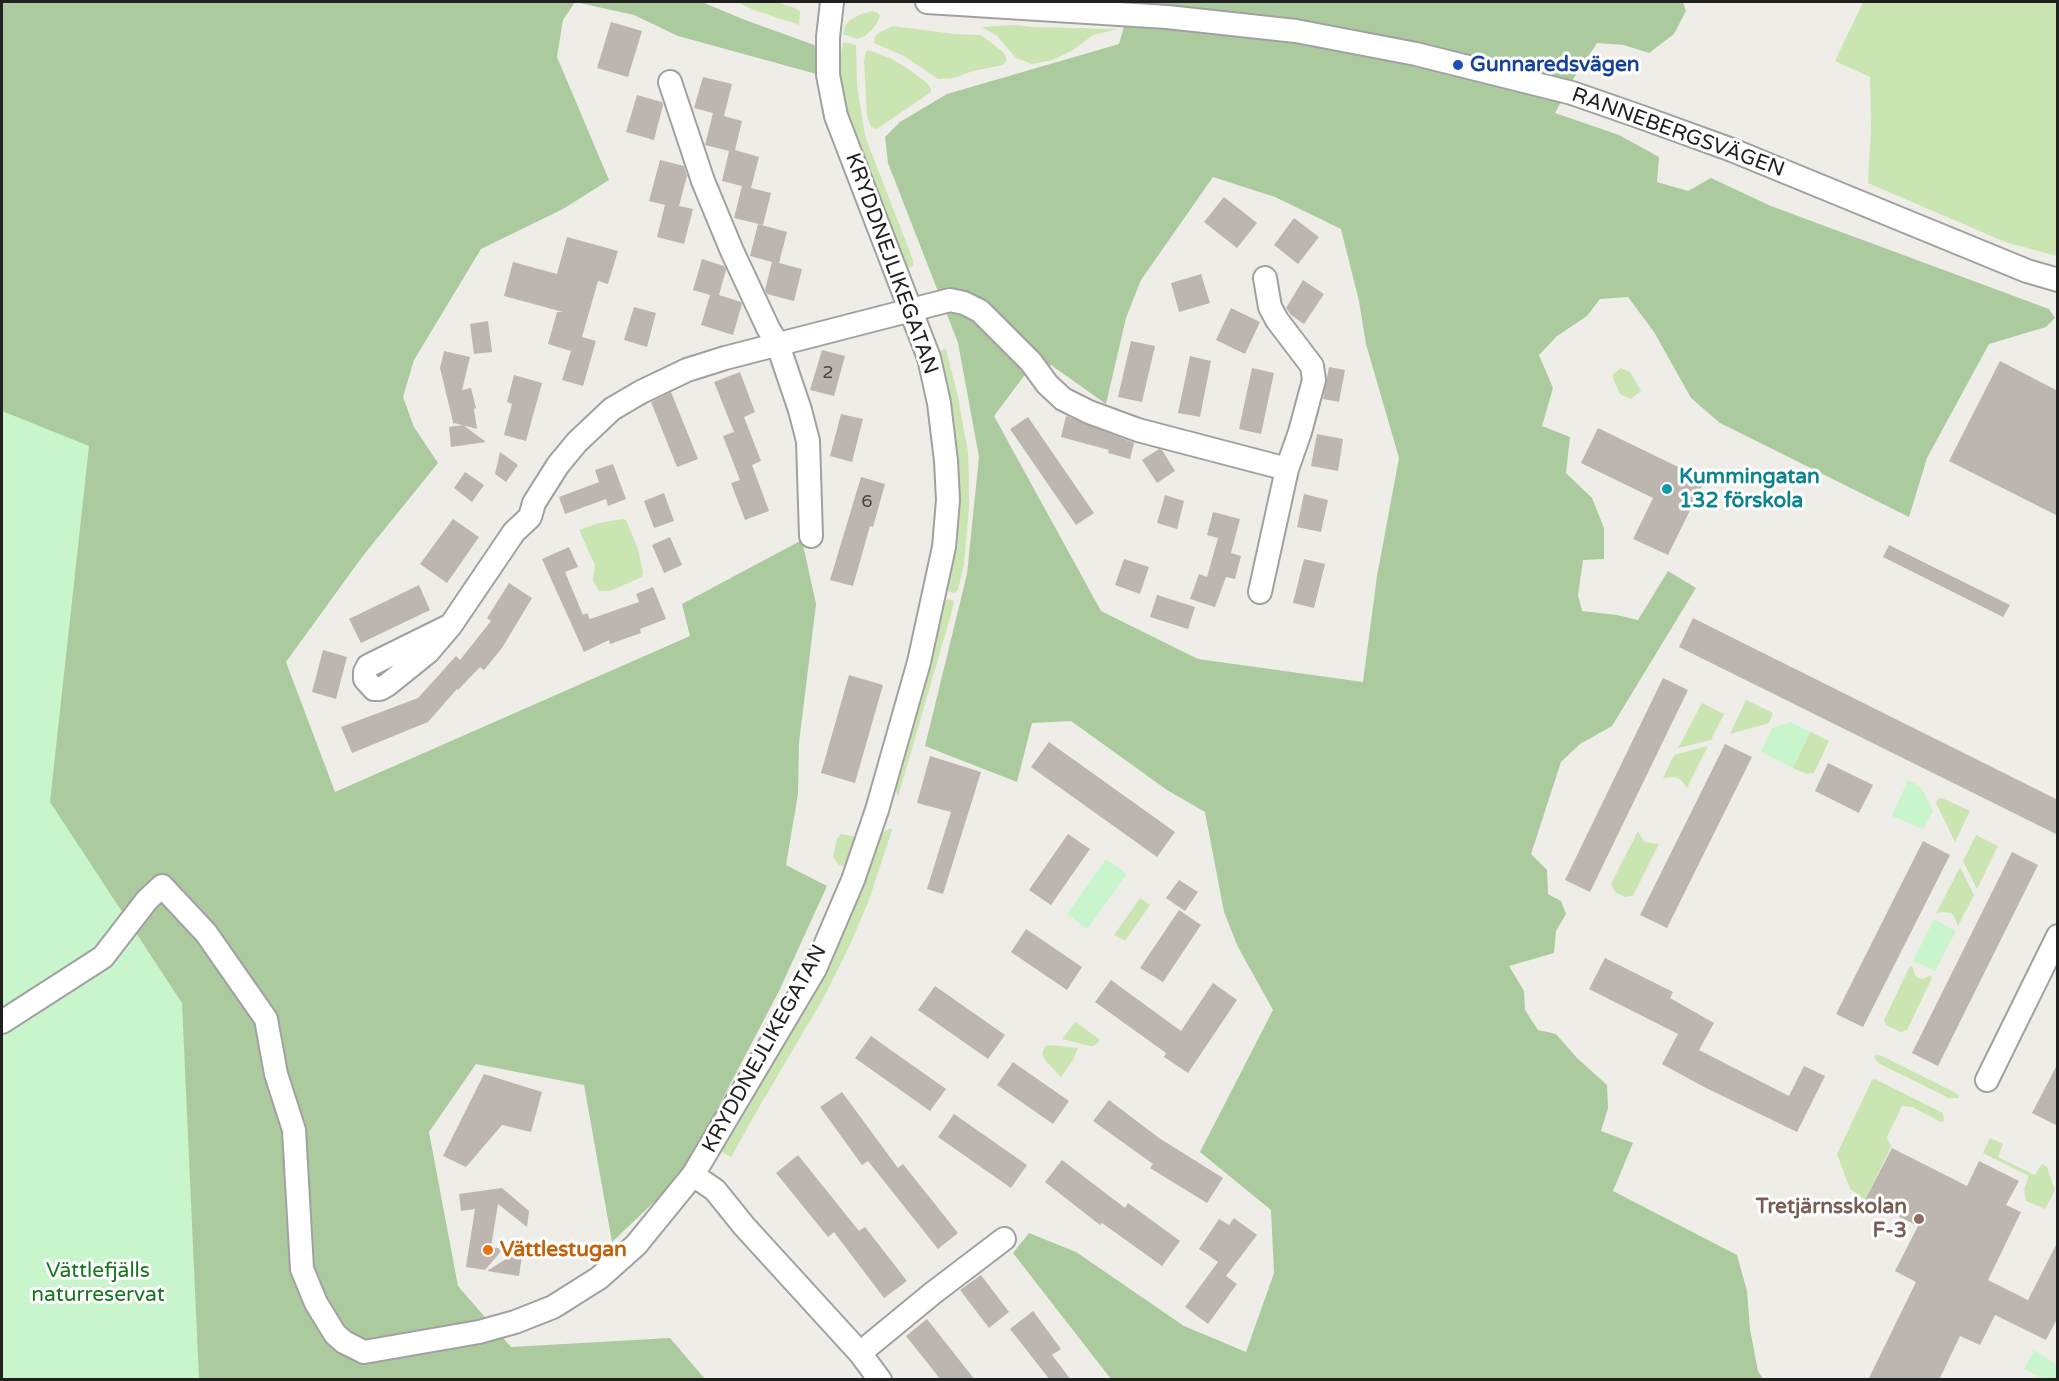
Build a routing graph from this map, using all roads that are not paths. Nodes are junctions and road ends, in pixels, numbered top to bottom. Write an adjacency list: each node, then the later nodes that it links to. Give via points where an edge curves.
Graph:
1 (832, 2): 6 (street, KRYDDNEJLIKEGATAN, via 828,75 836,116)
2 (927, 2): 5 (street, RANNEBERGSVÄGEN, via 1167,17 1296,32 1416,54 1572,93 1641,117)
3 (670, 82): 7 (street, via 703,181)
4 (1265, 278): 8 (street, via 1270,307 1312,366 1314,380)
5 (2058, 280)
6 (912, 309): 7 (street); 8 (street, via 950,300 964,303 980,311 1063,399 1138,430); 15 (street, KRYDDNEJLIKEGATAN, via 939,404 948,500 942,557 919,662 857,870 819,959)
7 (778, 345): 9 (street, via 808,441); 11 (street, via 687,370 612,409 558,465 534,503 530,517 514,532)
8 (1287, 469): 10 (street)
9 (811, 536)
10 (1260, 591)
11 (451, 625)
12 (2058, 936): 14 (street)
13 (2, 1022): 15 (street, KRYDDNEJLIKEGATAN, via 103,957 162,886 206,933 266,1018 276,1074 294,1130 302,1269 335,1334 364,1352 479,1332 553,1307 599,1278 636,1245)
14 (1987, 1080)
15 (693, 1175): 17 (street, via 715,1190)
16 (1004, 1239): 17 (street)
17 (860, 1353): 18 (street)
18 (880, 1380)

